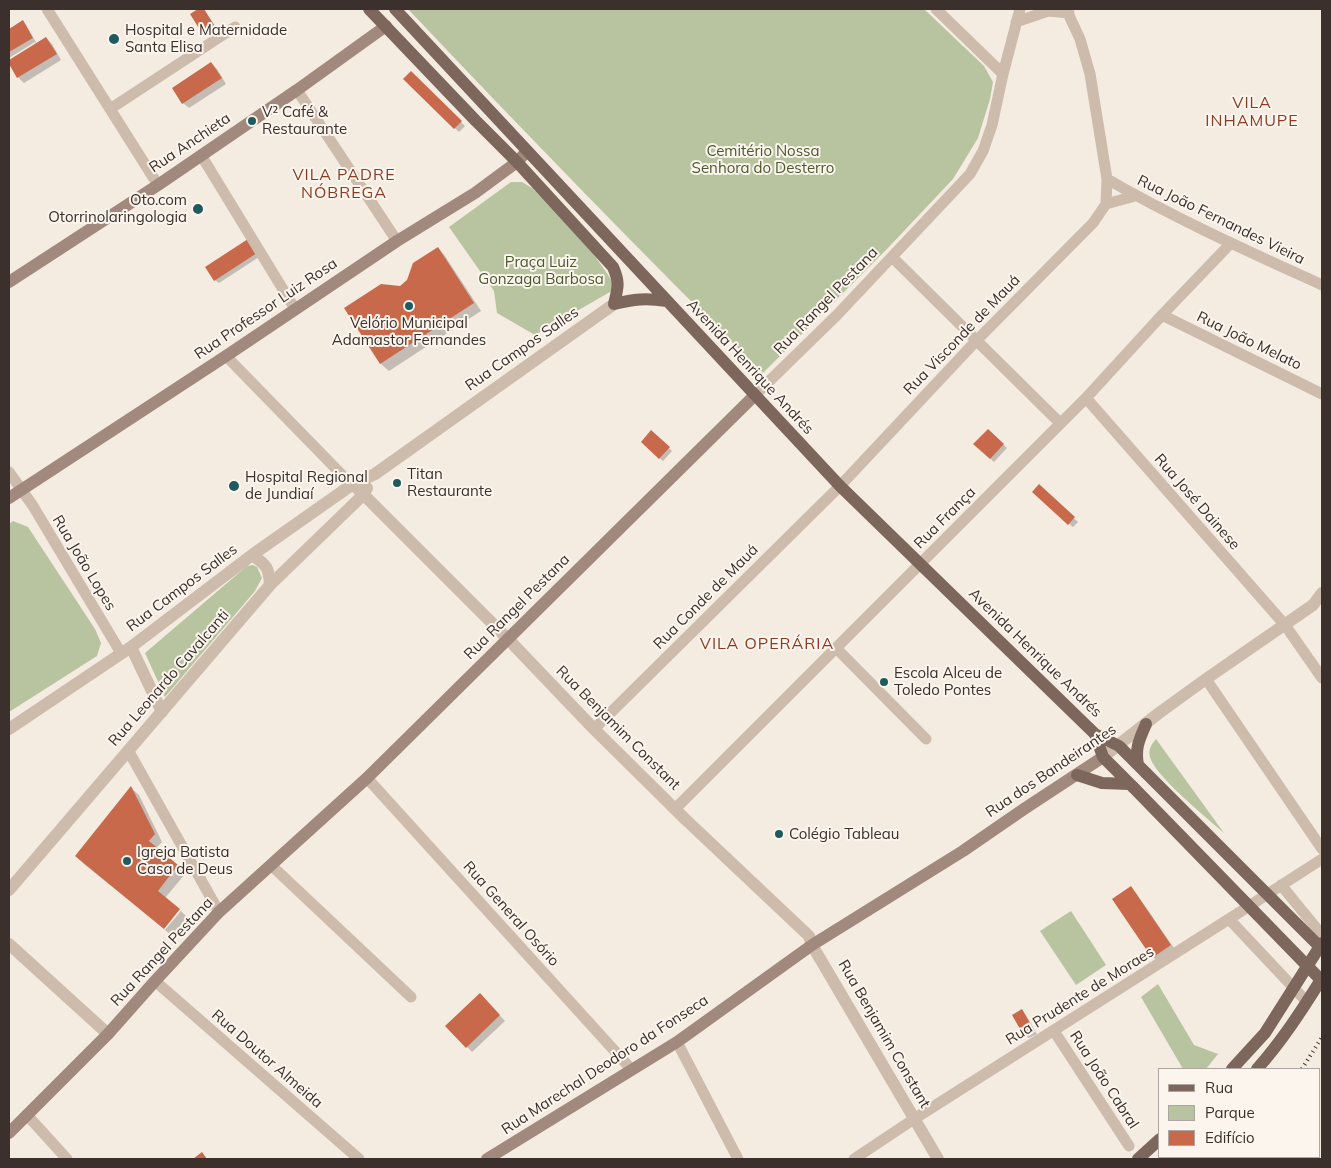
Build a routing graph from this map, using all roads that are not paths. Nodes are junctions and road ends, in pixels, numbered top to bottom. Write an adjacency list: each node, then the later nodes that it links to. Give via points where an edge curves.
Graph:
1 (47, 9): 13 (street)
2 (369, 9): 8 (main road)
3 (395, 9): 10 (main road, Avenida Henrique Andrés)
4 (936, 9): 11 (street)
5 (1020, 9): 7 (street, Rua Rangel Pestana)
6 (1067, 11): 7 (street, via 1048,11); 17 (street, via 1080,39 1090,74)
7 (1016, 22): 11 (street, Rua Rangel Pestana)
8 (386, 26): 10 (main road, via 398,25); 12 (main road, Rua Anchieta); 16 (main road)
9 (235, 27): 13 (street)
10 (436, 52): 14 (main road, Avenida Henrique Andrés)
11 (1003, 74): 23 (street, Rua Rangel Pestana, via 989,134 970,174)
12 (297, 90): 15 (main road, Rua Anchieta); 21 (street)
13 (110, 109): 18 (street)
14 (527, 151): 16 (main road, Rua Professor Luiz Rosa); 26 (main road, Avenida Henrique Andrés)
15 (201, 155): 18 (main road, Rua Anchieta); 28 (street)
16 (517, 162): 21 (main road, Rua Professor Luiz Rosa, via 475,193); 27 (main road, via 613,267 618,286)
17 (1107, 180): 19 (street, Rua João Fernandes Vieira); 20 (street)
18 (158, 185): 24 (main road, Rua Anchieta)
19 (1135, 196): 20 (street); 22 (street, Rua João Fernandes Vieira)
20 (1106, 204): 30 (street, Rua Visconde de Mauá, via 1093,223)
21 (397, 241): 28 (main road, Rua Professor Luiz Rosa)
22 (1231, 243): 25 (street, Rua João Fernandes Vieira); 29 (street, Rua França)
23 (892, 256): 30 (street); 33 (street, Rua Rangel Pestana)
24 (9, 282)
25 (1322, 285)
26 (667, 301): 27 (main road, via 648,298); 33 (main road, Avenida Henrique Andrés)
27 (614, 304): 37 (street, Rua Campos Salles)
28 (295, 309): 31 (main road, Rua Professor Luiz Rosa)
29 (1162, 315): 32 (street, Rua João Melato); 34 (street, Rua França)
30 (977, 340): 35 (street); 39 (street, Rua Visconde de Mauá)
31 (226, 356): 38 (street, Rua Benjamim Constant); 40 (main road, Rua Professor Luiz Rosa)
32 (1322, 394)
33 (755, 395): 39 (main road, Avenida Henrique Andrés); 48 (main road, Rua Rangel Pestana)
34 (1086, 398): 35 (street, Rua França); 47 (street, Rua José Dainese)
35 (1060, 423): 44 (street, Rua França)
36 (9, 472): 40 (street, Rua João Lopes)
37 (375, 474): 38 (street, Rua Campos Salles); 41 (street, Rua Campos Salles)
38 (354, 484): 41 (street, Rua Benjamim Constant); 43 (street, Rua Campos Salles)
39 (840, 486): 44 (main road, Avenida Henrique Andrés); 56 (street, Rua Conde de Mauá)
40 (21, 489): 42 (main road, Rua Professor Luiz Rosa); 50 (street, Rua João Lopes)
41 (363, 495): 45 (street, Rua Leonardo Cavalcanti); 48 (street, Rua Benjamim Constant)
42 (9, 498)
43 (252, 555): 45 (street, via 269,571); 50 (street, Rua Campos Salles)
44 (921, 564): 49 (street, Rua França); 57 (main road, Avenida Henrique Andrés)
45 (270, 585): 53 (street, Rua Leonardo Cavalcanti)
46 (1322, 593): 47 (street, Rua dos Bandeirantes, via 1313,605)
47 (1285, 626): 51 (street, Rua José Dainese); 52 (street, Rua dos Bandeirantes)
48 (508, 639): 56 (street, Rua Benjamim Constant); 64 (main road, Rua Rangel Pestana)
49 (836, 648): 58 (street); 66 (street, Rua França)
50 (126, 650): 53 (street); 55 (street, Rua Campos Salles)
51 (1322, 678)
52 (1206, 679): 54 (street, Rua dos Bandeirantes); 67 (street)
53 (162, 712): 60 (street, Rua Leonardo Cavalcanti)
54 (1146, 724): 59 (street, Rua dos Bandeirantes); 62 (main road, via 1136,754)
55 (9, 729)
56 (594, 729): 66 (street, Rua Benjamim Constant)
57 (1095, 734): 59 (main road, Avenida Henrique Andrés); 61 (main road, Avenida Henrique Andrés)
58 (926, 739)
59 (1119, 746): 61 (street, Rua dos Bandeirantes); 62 (main road, Avenida Henrique Andrés)
60 (128, 750): 71 (street, Rua Leonardo Cavalcanti); 72 (street)
61 (1103, 757): 63 (main road, Rua dos Bandeirantes); 65 (main road)
62 (1142, 769): 78 (main road, Avenida Henrique Andrés, bridge)
63 (1077, 775): 65 (main road, via 1102,783); 77 (main road, Rua dos Bandeirantes, via 964,851)
64 (367, 778): 69 (main road, Rua Rangel Pestana); 89 (street, Rua General Osório)
65 (1131, 785): 79 (main road, bridge)
66 (675, 809): 77 (street, Rua Benjamim Constant, via 809,936)
67 (1322, 849)
68 (1322, 859): 70 (street, Rua Prudente de Moraes)
69 (272, 866): 72 (main road, Rua Rangel Pestana); 82 (street)
70 (1281, 885): 73 (street, Rua Prudente de Moraes); 74 (street)
71 (9, 890)
72 (220, 912): 80 (main road, Rua Rangel Pestana)
73 (1229, 919): 81 (street); 84 (street, Rua Prudente de Moraes)
74 (1322, 935)
75 (1322, 943): 81 (main road)
76 (9, 944): 85 (street)
77 (812, 945): 86 (main road, Rua Marechal Deodoro da Fonseca); 91 (street, Rua Benjamim Constant)
78 (1322, 949)
79 (1322, 979): 83 (main road)
80 (155, 981): 85 (main road, Rua Rangel Pestana); 96 (street, Rua Doutor Almeida)
81 (1294, 988): 83 (street); 87 (main road, via 1265,1033)
82 (411, 997)
83 (1307, 1002): 88 (main road, via 1276,1048)
84 (1054, 1031): 91 (street, Rua Prudente de Moraes); 94 (street, Rua João Cabral)
85 (108, 1034): 90 (main road, Rua Rangel Pestana)
86 (677, 1042): 89 (main road, Rua Marechal Deodoro da Fonseca); 98 (street)
87 (1233, 1068)
88 (1258, 1068)
89 (632, 1070): 97 (main road, Rua Marechal Deodoro da Fonseca)
90 (27, 1115): 92 (main road, Rua Rangel Pestana); 95 (street)
91 (914, 1119): 99 (street, Rua Prudente de Moraes); 100 (street, Rua Benjamim Constant)
92 (9, 1134)
93 (1158, 1141): 101 (main road)
94 (1129, 1146)
95 (67, 1159)
96 (359, 1159)
97 (487, 1159)
98 (738, 1159)
99 (854, 1159)
100 (938, 1159)
101 (1138, 1159)

